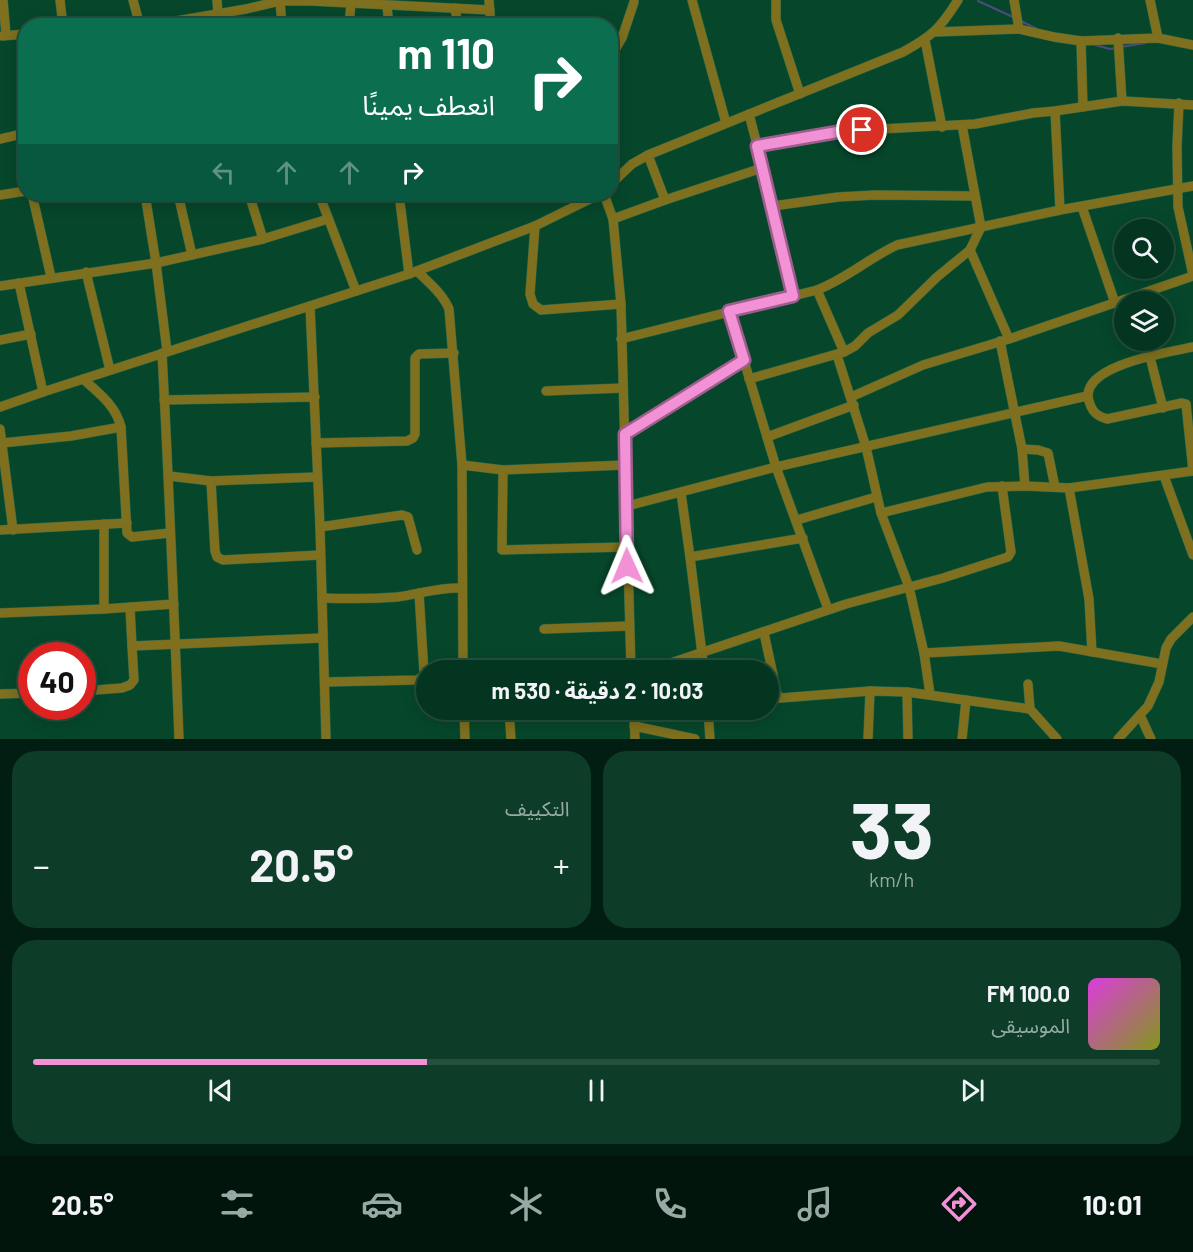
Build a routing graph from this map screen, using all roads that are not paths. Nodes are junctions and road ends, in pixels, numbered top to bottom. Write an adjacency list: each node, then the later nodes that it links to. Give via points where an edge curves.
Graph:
1 (3, 0): 27 (street)
2 (60, 0): 17 (street)
3 (133, 0): 18 (street)
4 (217, 0): 16 (street)
5 (692, 0): 41 (street)
6 (776, 0): 34 (street, via 776,20)
7 (958, 0): 25 (street)
8 (1014, 0): 24 (street)
9 (1150, 0): 28 (street)
10 (278, 1): 11 (street); 16 (street); 20 (street)
11 (349, 2): 14 (street); 21 (street)
12 (634, 2): 32 (street)
13 (490, 5): 15 (street)
14 (387, 6): 15 (street); 22 (street)
15 (455, 8): 23 (street)
16 (218, 14): 19 (street)
17 (62, 18)
18 (138, 18)
19 (194, 18)
20 (281, 18)
21 (349, 18)
22 (388, 18)
23 (457, 18)
24 (1018, 29): 25 (street); 31 (street)
25 (935, 32): 30 (street)
26 (18, 34): 27 (street)
27 (3, 35)
28 (1158, 38): 29 (street); 33 (street)
29 (1118, 39): 31 (street); 35 (street)
30 (924, 40): 34 (street); 43 (street)
31 (1081, 41): 38 (street)
32 (618, 45)
33 (1193, 45)
34 (800, 94): 40 (street)
35 (1122, 101): 36 (street); 38 (street)
36 (1179, 103): 37 (street); 51 (street)
37 (1193, 105)
38 (1083, 107): 39 (street)
39 (1055, 111): 42 (street); 66 (street)
40 (749, 114): 41 (street); 46 (street)
41 (726, 123): 47 (street)
42 (962, 125): 43 (street); 54 (street)
43 (942, 127): 46 (street, via 843,131)
44 (18, 135): 45 (street)
45 (0, 139)
46 (757, 146): 48 (street)
47 (648, 156): 49 (street); 55 (street)
48 (762, 168): 55 (street); 64 (street)
49 (618, 176)
50 (1193, 186): 51 (street)
51 (1177, 189): 65 (street); 77 (street)
52 (18, 192): 53 (street)
53 (0, 195)
54 (974, 196): 64 (street, via 875,195); 70 (street)
55 (664, 200): 68 (street)
56 (34, 201): 78 (street)
57 (145, 201): 74 (street)
58 (180, 201): 73 (street)
59 (251, 201): 71 (street)
60 (322, 201): 67 (street)
61 (400, 201): 76 (street)
62 (577, 201): 69 (street)
63 (605, 201): 68 (street)
64 (773, 206): 84 (street)
65 (1082, 207): 66 (street); 85 (street)
66 (1060, 210): 70 (street)
67 (328, 219): 71 (street); 82 (street)
68 (613, 219): 87 (street)
69 (535, 226): 76 (street); 87 (street, via 530,294 533,304 541,310)
70 (981, 227): 72 (street); 81 (street, via 897,245)
71 (263, 239): 73 (street)
72 (970, 250): 93 (street); 97 (street, via 898,315)
73 (192, 255): 74 (street)
74 (156, 263): 75 (street); 95 (street)
75 (86, 272): 78 (street); 100 (street)
76 (413, 272): 82 (street); 96 (street, via 446,302)
77 (1193, 275): 83 (street)
78 (51, 277): 79 (street)
79 (19, 283): 80 (street); 90 (street)
80 (0, 286)
81 (817, 290): 84 (street); 97 (street)
82 (356, 291): 88 (street)
83 (1148, 291)
84 (793, 296): 89 (street)
85 (1114, 300)
86 (1114, 303): 93 (street)
87 (621, 304): 91 (street)
88 (310, 306): 95 (street); 107 (street)
89 (729, 311): 91 (street); 99 (street)
90 (31, 334): 92 (street); 105 (street)
91 (621, 339): 103 (street)
92 (0, 340)
93 (1005, 340): 109 (street, via 923,365); 112 (street)
94 (1193, 347): 98 (street)
95 (164, 352): 100 (street); 108 (street)
96 (454, 353): 118 (street, via 419,354 414,358 413,438); 121 (street)
97 (840, 354): 102 (street); 109 (street)
98 (1150, 357): 106 (street, via 1106,372 1096,379); 111 (street)
99 (744, 360): 102 (street); 115 (street)
100 (110, 370): 101 (street)
101 (83, 379): 105 (street); 113 (street, via 108,402)
102 (749, 379): 116 (street)
103 (623, 388): 104 (street); 115 (street)
104 (546, 391)
105 (43, 392): 110 (street)
106 (1087, 396): 111 (street, via 1098,417 1107,419); 112 (street)
107 (315, 398): 108 (street); 118 (street)
108 (164, 400): 126 (street)
109 (852, 401): 116 (street); 119 (street)
110 (0, 407)
111 (1163, 408): 125 (street, via 1182,403 1187,407)
112 (1015, 414): 119 (street); 120 (street)
113 (121, 427): 117 (street); 139 (street)
114 (0, 429): 117 (street)
115 (625, 434): 122 (street)
116 (767, 437): 123 (street)
117 (2, 443): 142 (street)
118 (316, 443): 128 (street)
119 (866, 447): 123 (street); 135 (street)
120 (1022, 449): 131 (street); 132 (street, via 1048,453)
121 (462, 465): 124 (street); 152 (street)
122 (625, 465): 124 (street); 136 (street)
123 (777, 467): 134 (street); 138 (street)
124 (503, 470): 146 (street, via 502,550)
125 (1193, 471): 127 (street)
126 (169, 476): 129 (street); 144 (street)
127 (1164, 476): 133 (street); 149 (street)
128 (317, 477): 129 (street); 141 (street)
129 (211, 481): 148 (street, via 217,557 223,560)
130 (1002, 486): 131 (street); 137 (street, via 969,490); 151 (street, via 1010,555)
131 (1025, 486): 132 (street)
132 (1055, 487): 133 (street)
133 (1069, 488): 167 (street, via 1089,599)
134 (681, 493): 136 (street); 150 (street)
135 (876, 497): 137 (street); 138 (street)
136 (627, 506): 146 (street)
137 (881, 513): 151 (street)
138 (797, 520): 145 (street)
139 (127, 523): 140 (street); 144 (street, via 127,533 132,537)
140 (104, 524): 142 (street); 157 (street)
141 (320, 527): 147 (street, via 402,515 408,517); 148 (street)
142 (13, 530): 143 (street)
143 (0, 531)
144 (170, 533): 155 (street)
145 (803, 538): 150 (street); 158 (street)
146 (627, 546): 161 (street)
147 (417, 550)
148 (320, 555): 154 (street)
149 (1193, 555)
150 (690, 557): 169 (street)
151 (909, 587): 158 (street); 168 (street)
152 (462, 588): 153 (street); 171 (street)
153 (419, 592): 154 (street, via 361,600); 170 (street)
154 (322, 598): 164 (street)
155 (174, 604): 156 (street); 165 (street)
156 (130, 607): 157 (street); 166 (street)
157 (104, 609): 159 (street)
158 (828, 609): 163 (street)
159 (0, 613)
160 (1193, 617): 176 (street, via 1171,639)
161 (629, 626): 162 (street); 172 (street)
162 (544, 629)
163 (764, 633): 169 (street); 175 (street)
164 (322, 638): 165 (street); 178 (street)
165 (175, 645): 166 (street); 195 (street)
166 (132, 646): 180 (street, via 134,680 130,686)
167 (1092, 652): 168 (street, via 1051,645); 176 (street)
168 (924, 653): 185 (street)
169 (702, 654): 173 (street); 174 (street)
170 (423, 660)
171 (463, 660)
172 (631, 660)
173 (682, 660)
174 (703, 660)
175 (770, 660)
176 (1162, 664): 189 (street, via 1154,694)
177 (416, 680): 178 (street)
178 (325, 682): 196 (street)
179 (1028, 684): 188 (street)
180 (96, 690)
181 (870, 691): 182 (street); 186 (street); 202 (street)
182 (907, 692): 185 (street); 203 (street)
183 (18, 693): 184 (street)
184 (0, 694)
185 (930, 694): 187 (street)
186 (779, 698)
187 (966, 700): 188 (street); 204 (street)
188 (1030, 709): 205 (street)
189 (1140, 715): 206 (street); 207 (street)
190 (464, 720): 197 (street)
191 (510, 720): 198 (street)
192 (634, 720): 194 (street)
193 (709, 720): 201 (street)
194 (634, 726): 199 (street); 200 (street)
195 (178, 739)
196 (326, 739)
197 (465, 739)
198 (511, 739)
199 (635, 739)
200 (695, 739)
201 (710, 739)
202 (868, 739)
203 (908, 739)
204 (962, 739)
205 (1056, 739)
206 (1118, 739)
207 (1151, 739)

